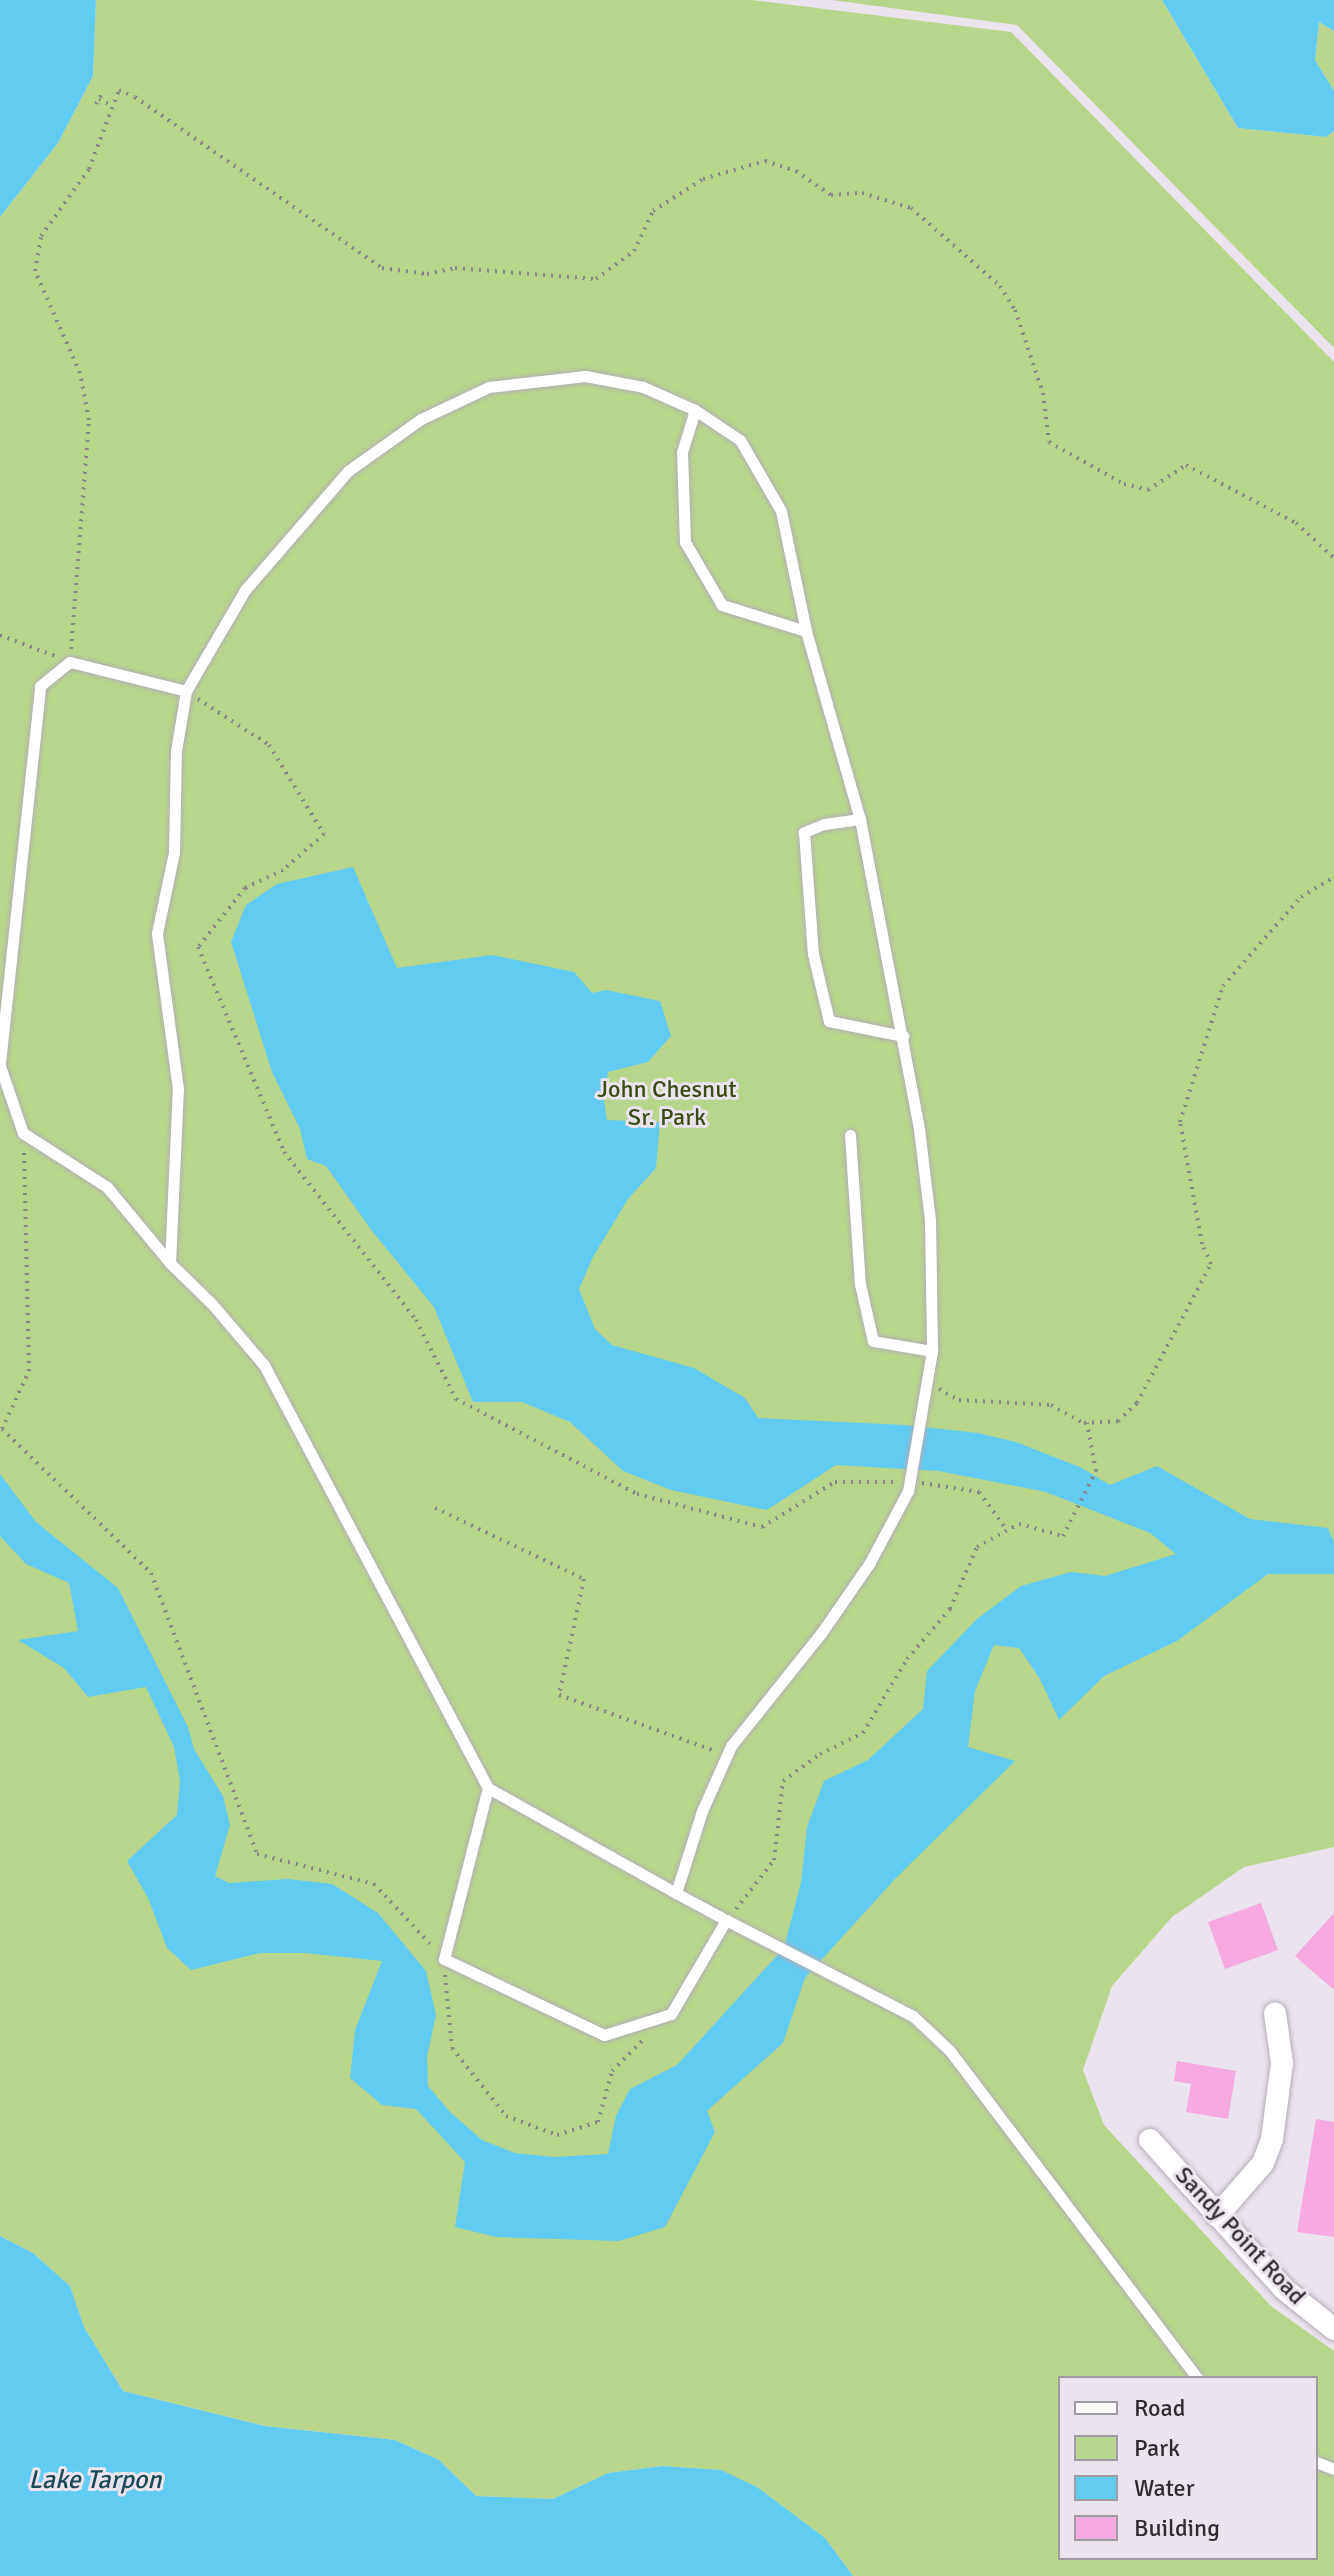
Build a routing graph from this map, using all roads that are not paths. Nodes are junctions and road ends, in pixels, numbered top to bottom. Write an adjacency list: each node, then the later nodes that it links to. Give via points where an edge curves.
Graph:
1 (695, 410): 2 (lane, via 740,440 781,511); 2 (lane, via 682,452 685,542 722,605); 3 (lane, via 643,387 585,376 489,387 421,419 348,471 245,590)
2 (806, 631): 4 (lane)
3 (186, 691): 6 (lane, via 70,662 40,686); 8 (lane, via 176,751 174,852 157,933 178,1089)
4 (860, 819): 5 (lane); 5 (lane, via 804,832 813,954 829,1021)
5 (903, 1036): 9 (lane, via 930,1220)
6 (0, 1064): 8 (lane, via 23,1133 107,1187)
7 (850, 1135): 9 (lane, via 860,1284 873,1341)
8 (170, 1263): 10 (lane, via 264,1365)
9 (932, 1351): 11 (lane, via 910,1478 869,1564 727,1755 702,1811)
10 (488, 1788): 11 (lane); 12 (lane, via 444,1959 604,2035 671,2014)
11 (676, 1893): 12 (lane)
12 (726, 1920): 17 (lane, via 913,2016 950,2051)
13 (1275, 2013): 15 (street, via 1282,2063 1272,2139 1263,2163)
14 (1150, 2140): 15 (street, Sandy Point Road)
15 (1217, 2216): 16 (street, Sandy Point Road, via 1284,2289)
16 (1334, 2329)
17 (1195, 2376)

